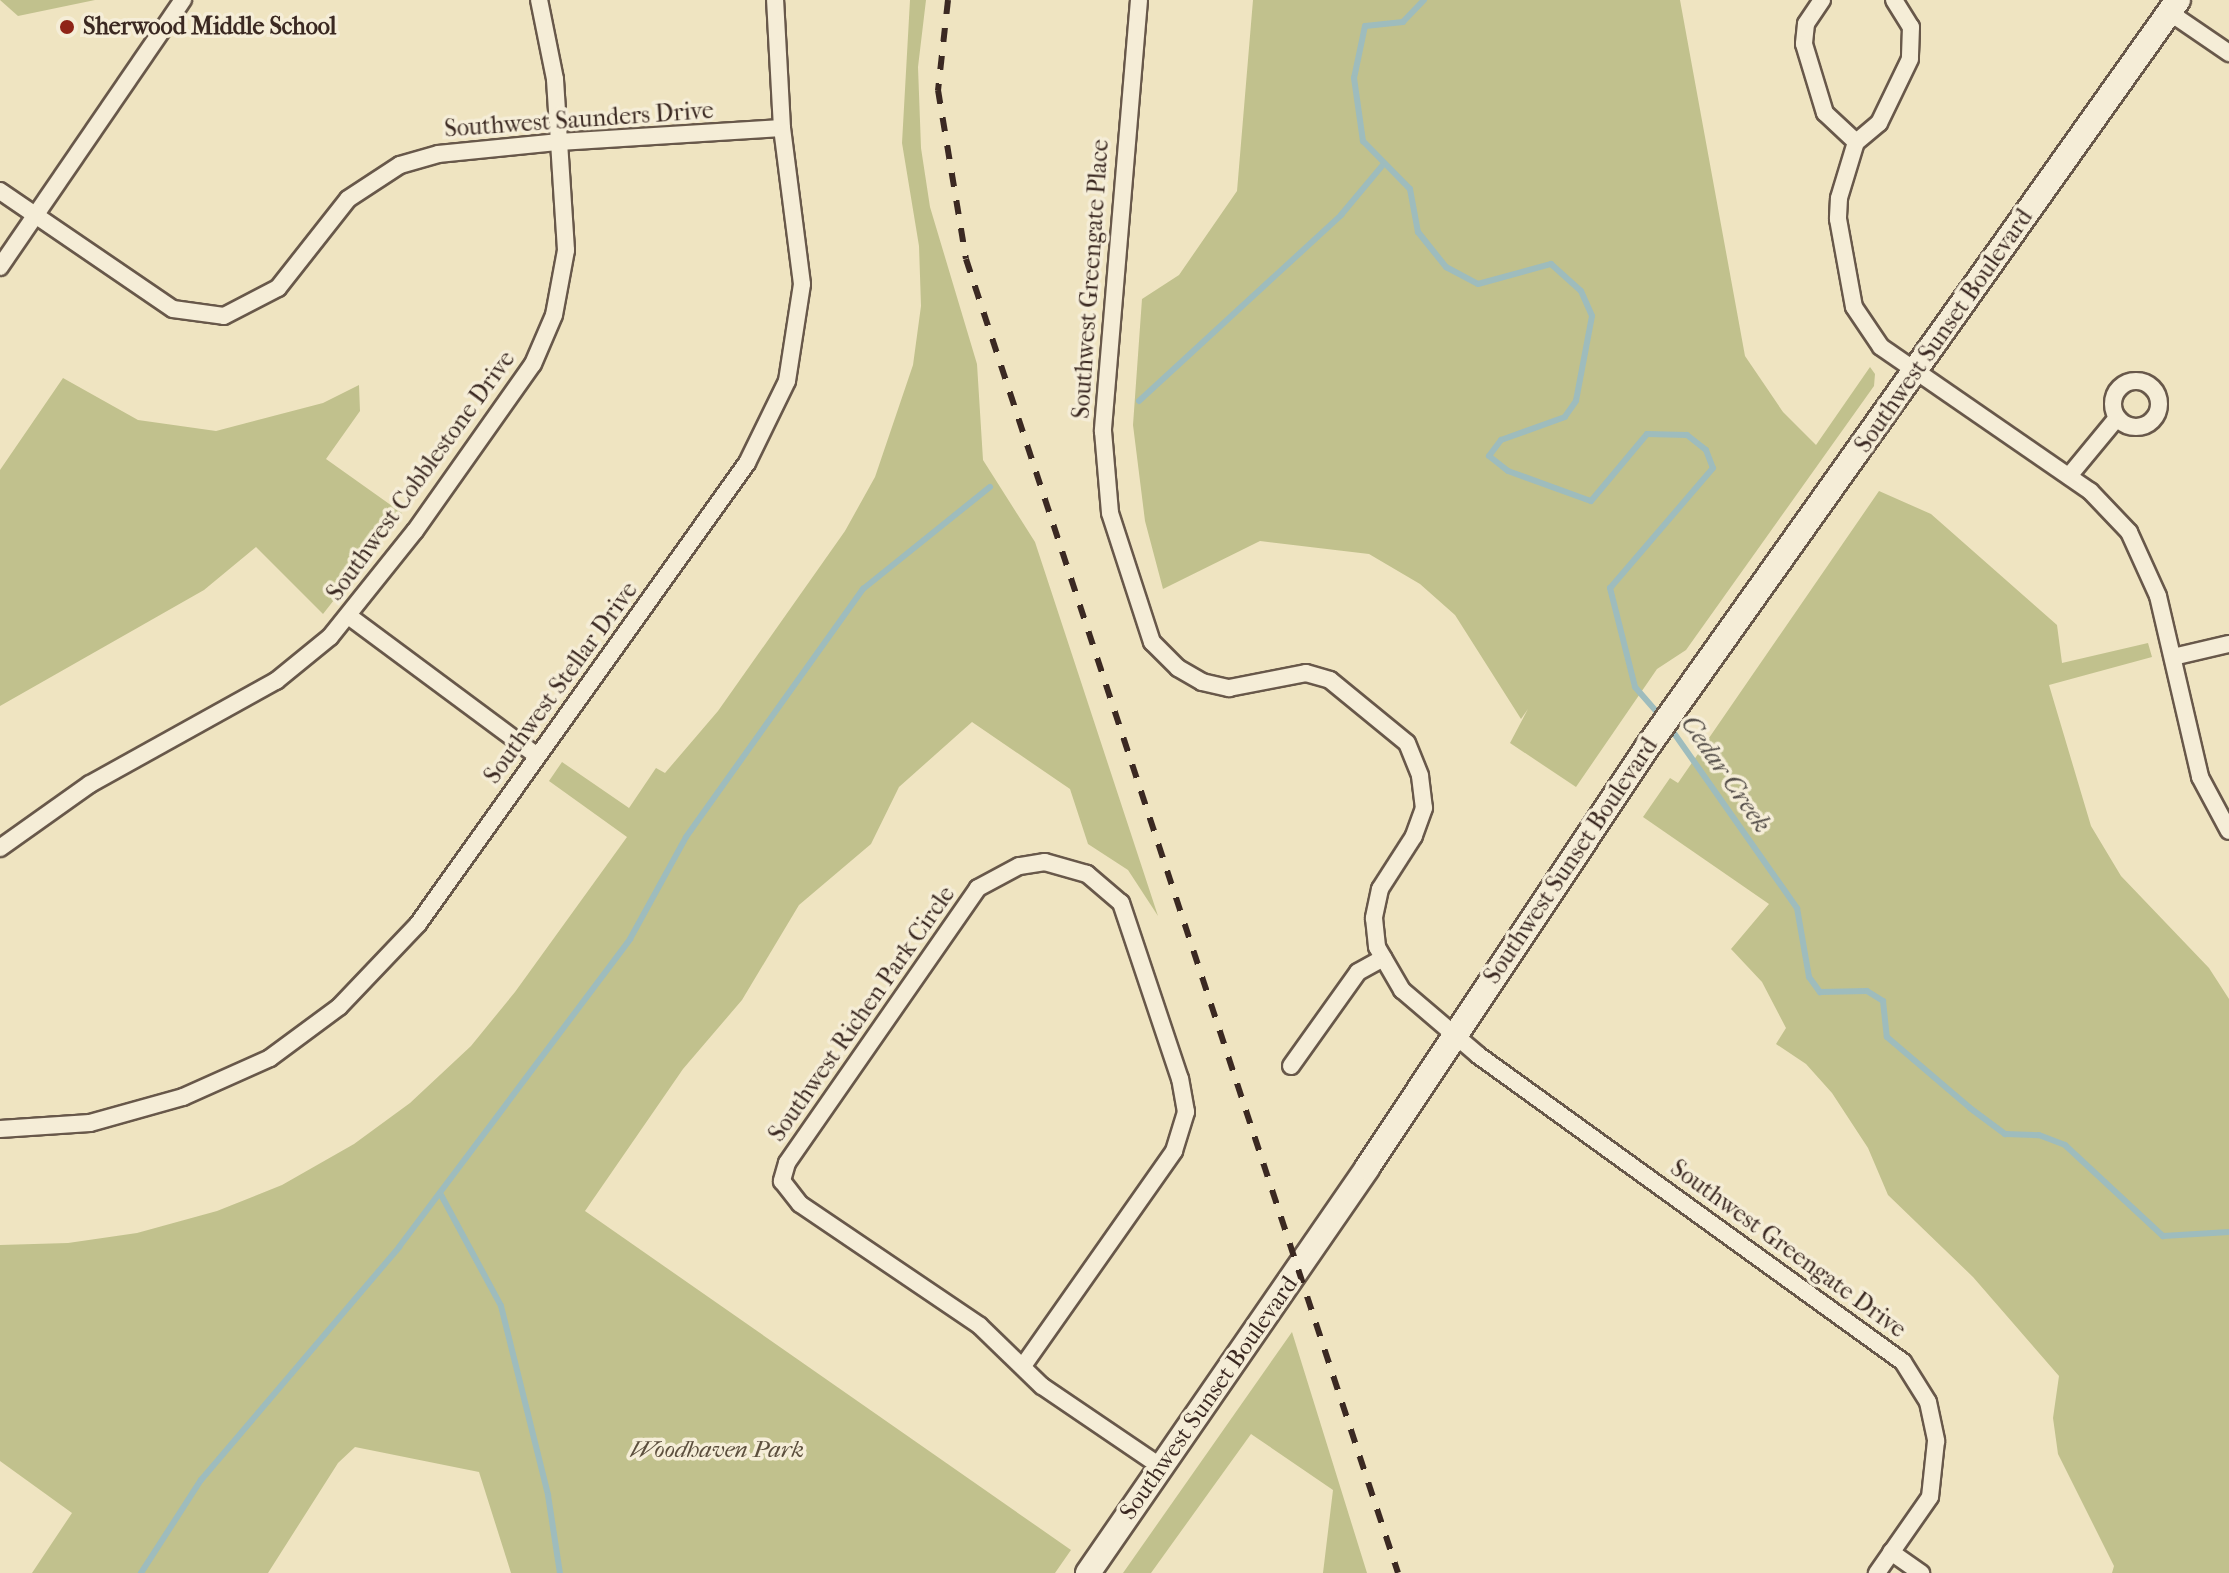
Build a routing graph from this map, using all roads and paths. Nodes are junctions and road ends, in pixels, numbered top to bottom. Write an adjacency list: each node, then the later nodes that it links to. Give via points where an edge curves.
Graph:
1 (183, 0): 13 (street)
2 (539, 0): 10 (street, Southwest Cobblestone Drive, via 552,53)
3 (775, 0): 9 (street, Southwest Stellar Drive)
4 (1139, 0): 24 (street, Southwest Greengate Place, via 1104,381 1110,513 1140,616 1152,642 1178,668 1202,682 1229,688 1306,673 1330,680 1407,743 1420,776 1424,808 1414,836 1380,889 1374,918)
5 (1822, 0): 11 (street, via 1806,24 1804,44 1825,113)
6 (1894, 0): 11 (street, via 1911,27 1910,59 1879,123)
7 (2173, 6): 8 (street); 15 (main road, Southwest Sunset Boulevard)
8 (2229, 53)
9 (782, 128): 10 (street, Southwest Saunders Drive); 21 (street, Southwest Stellar Drive, via 802,284 795,350 775,411 747,463)
10 (559, 142): 13 (street, Southwest Saunders Drive, via 438,154 382,172 333,214 278,288 224,316 173,309); 18 (street, Southwest Cobblestone Drive, via 566,250 560,295 540,350)
11 (1856, 142): 15 (street, via 1838,219 1850,295 1870,337)
12 (0, 191): 13 (street, Southwest Saunders Drive)
13 (35, 216): 14 (street)
14 (0, 267)
15 (1915, 372): 17 (street); 25 (main road, Southwest Sunset Boulevard, via 1648,746)
16 (2117, 418): 17 (street)
17 (2069, 476): 20 (street, via 2108,508 2136,543 2158,596)
18 (350, 617): 21 (street); 23 (street, Southwest Cobblestone Drive, via 276,681 90,784)
19 (2229, 644): 20 (street)
20 (2173, 657): 22 (street, via 2200,777)
21 (537, 756): 27 (street, Southwest Stellar Drive, via 394,953 294,1042 232,1077 150,1109 61,1127)
22 (2229, 831)
23 (0, 848)
24 (1383, 958): 25 (street, Southwest Greengate Place, via 1402,990); 26 (street, via 1358,972)
25 (1455, 1034): 29 (main road, Southwest Sunset Boulevard); 30 (street, Southwest Greengate Drive, via 1903,1362 1928,1402 1936,1441 1930,1497)
26 (1291, 1066)
27 (0, 1129)
28 (1023, 1366): 28 (street, Southwest Richen Park Circle, via 980,1326 800,1204 782,1181 787,1163 978,888 1019,866 1045,862 1067,866 1107,887 1133,930 1186,1112 1174,1151); 29 (street, via 1042,1386)
29 (1161, 1467): 31 (main road, Southwest Sunset Boulevard)
30 (1891, 1552): 32 (street, Southwest Greengate Drive); 33 (street)
31 (1088, 1573)
32 (1877, 1573)
33 (1921, 1573)

